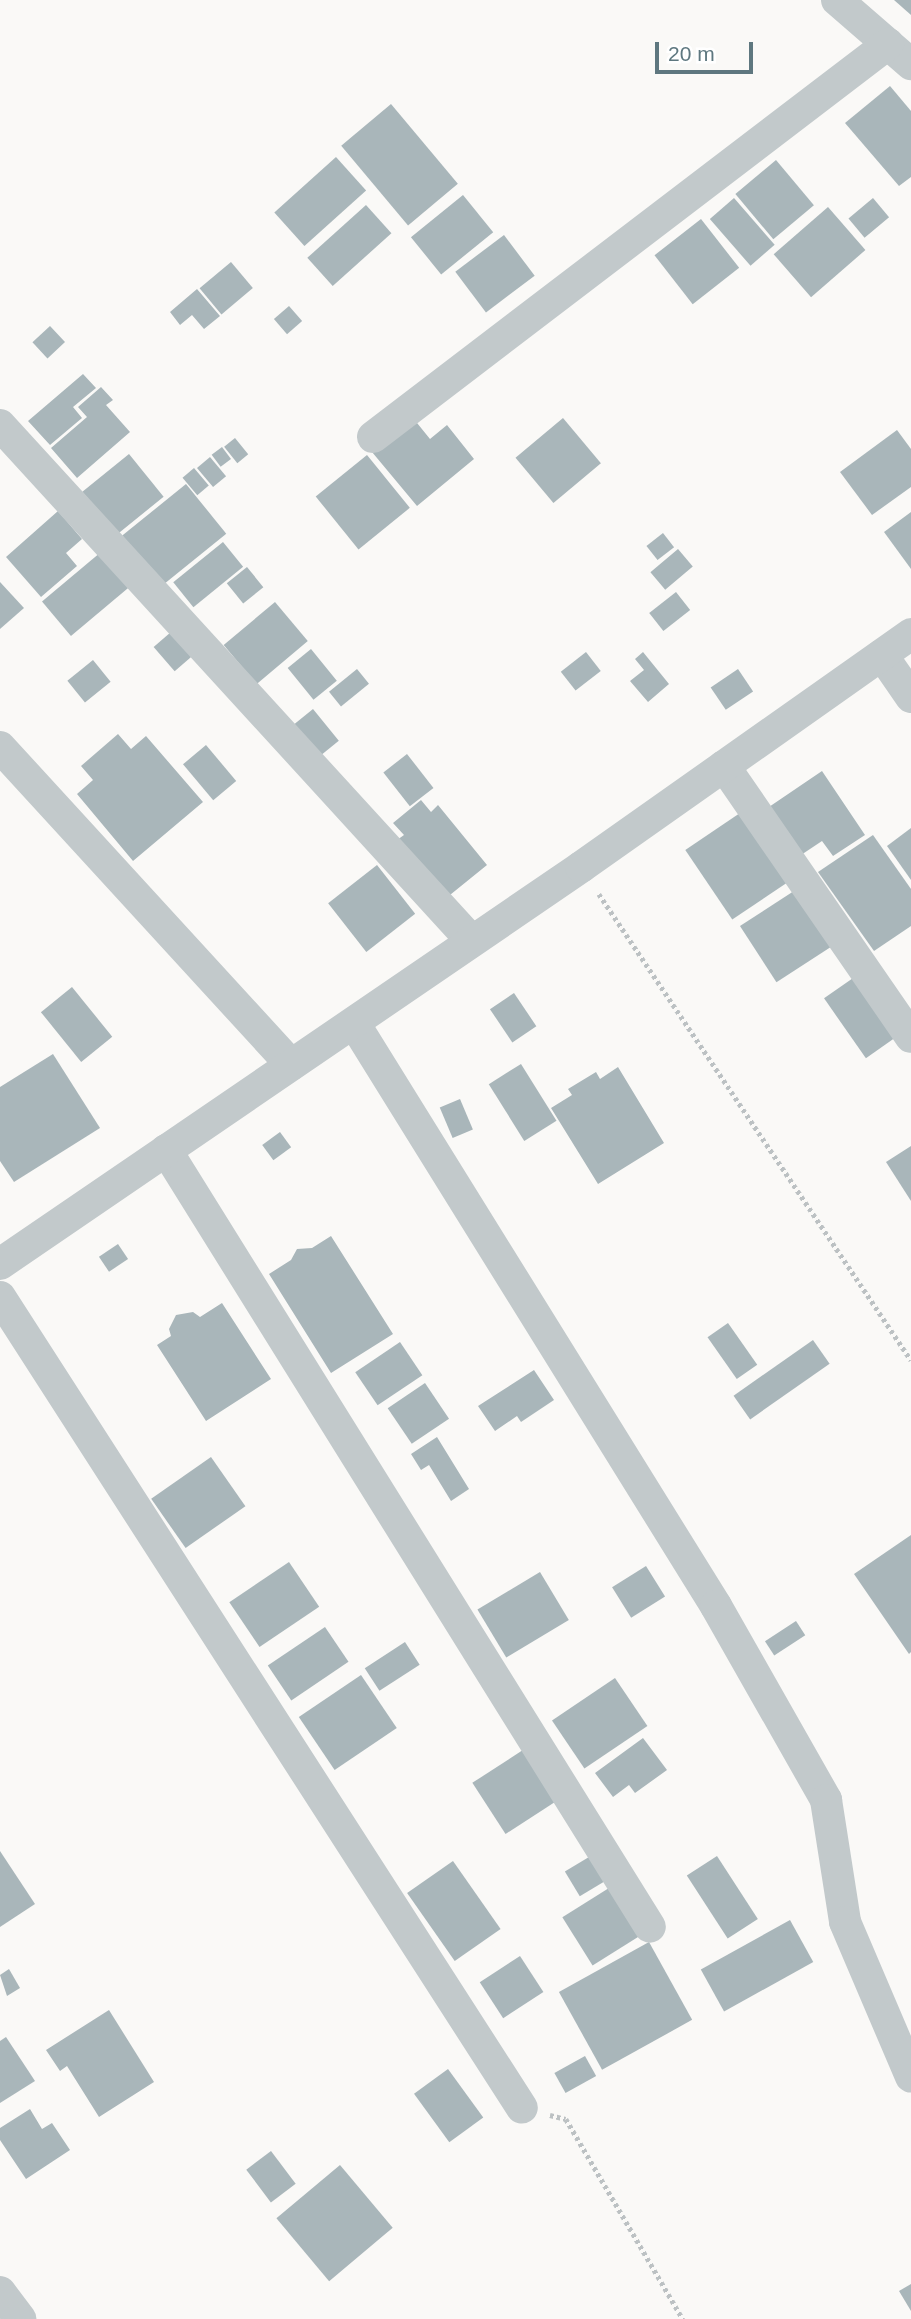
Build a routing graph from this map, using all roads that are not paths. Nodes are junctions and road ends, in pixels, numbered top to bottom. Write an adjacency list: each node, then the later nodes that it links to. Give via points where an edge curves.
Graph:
1 (837, 0): 2 (street)
2 (888, 44): 3 (street); 5 (street)
3 (911, 65)
4 (0, 425): 11 (street)
5 (373, 437)
6 (911, 634): 7 (street)
7 (881, 655): 8 (street); 10 (street)
8 (911, 697)
9 (0, 747): 14 (street)
10 (724, 766): 11 (street); 13 (street)
11 (471, 940): 12 (street)
12 (354, 1023): 14 (street); 19 (street, via 716,1606 826,1800 845,1922)
13 (911, 1037)
14 (290, 1065): 15 (street)
15 (166, 1150): 16 (street); 18 (street)
16 (0, 1264)
17 (0, 1297): 20 (street)
18 (650, 1927)
19 (911, 2077)
20 (523, 2108)
21 (0, 2292): 22 (street)
22 (20, 2319)

